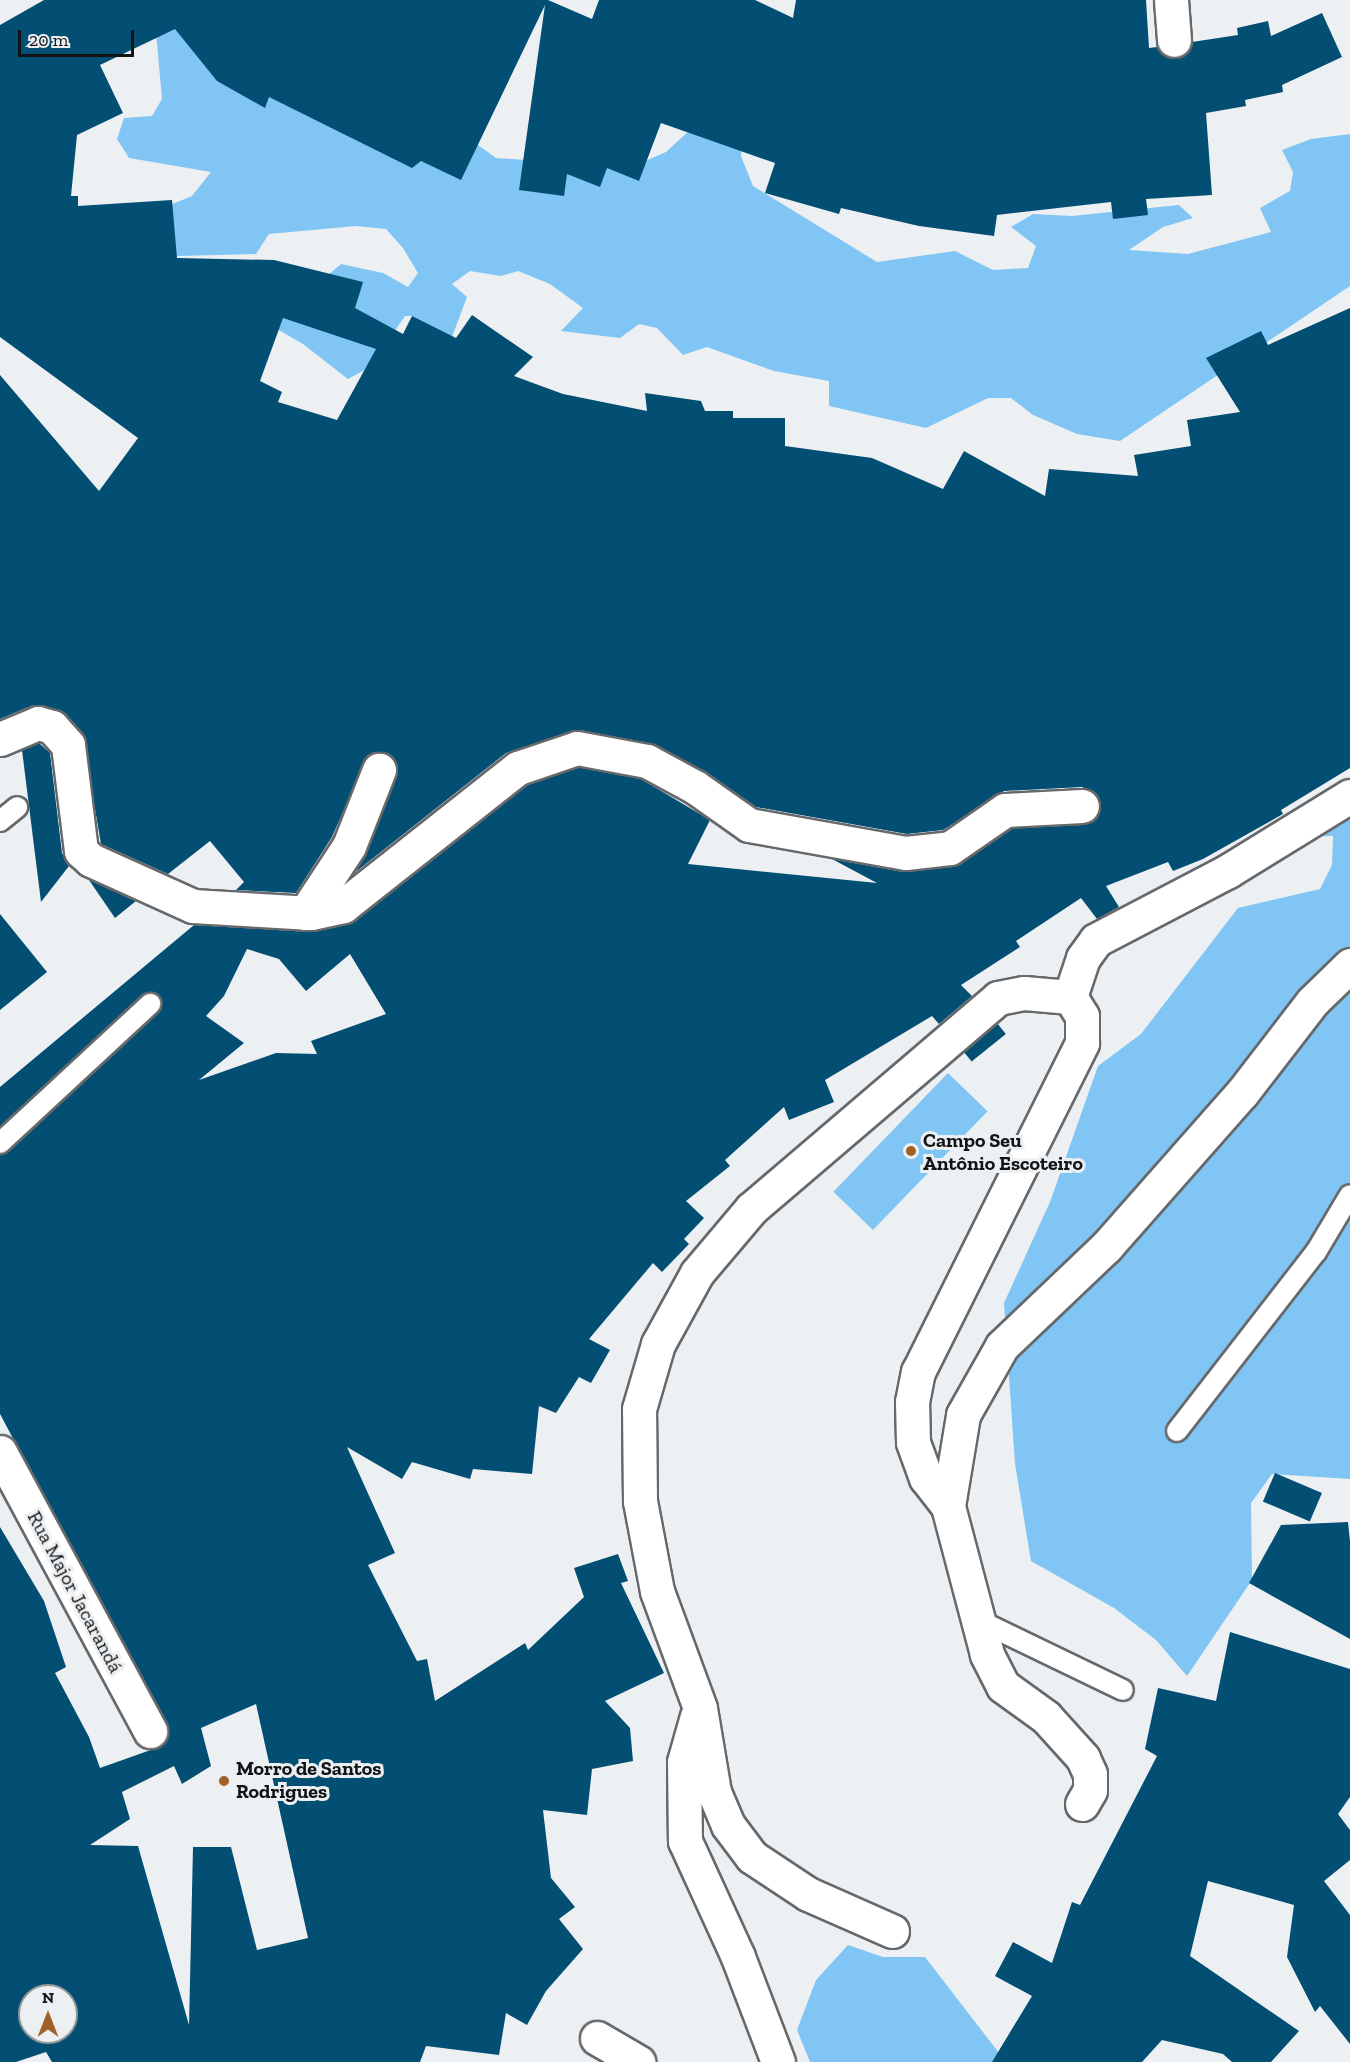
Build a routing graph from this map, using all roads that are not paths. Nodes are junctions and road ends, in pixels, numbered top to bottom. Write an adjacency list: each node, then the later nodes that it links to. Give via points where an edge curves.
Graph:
1 (1171, 0): 2 (street)
2 (1174, 40)
3 (0, 739): 9 (street, via 46,723 68,745 81,851 91,860 192,906)
4 (379, 770): 9 (street, via 350,846)
5 (1350, 796): 11 (street, via 1228,871 1096,940 1083,958)
6 (1082, 806): 9 (street, via 1005,810 950,848 906,853 749,825 695,787 647,761 577,748 518,768 343,906)
7 (17, 807): 8 (lane)
8 (0, 821)
9 (305, 913)
10 (1350, 965): 17 (street, via 1312,1002 1242,1092 1106,1247 1002,1346 963,1415)
11 (1070, 997): 17 (street, via 1082,1016 1082,1043 918,1372 912,1402 914,1442 926,1478); 20 (street, via 1024,993 998,999 751,1209 697,1273 658,1344 639,1409 640,1501 657,1591)
12 (150, 1004): 13 (lane)
13 (0, 1143)
14 (1350, 1195): 15 (lane, via 1316,1252)
15 (1176, 1431)
16 (0, 1452): 21 (street, Rua Major Jacarandá)
17 (948, 1506): 18 (street)
18 (976, 1620): 19 (lane); 22 (street, via 1003,1686 1046,1717 1083,1758 1090,1774 1090,1790)
19 (1123, 1690)
20 (700, 1708): 23 (street, via 714,1791 728,1825 752,1857 808,1894); 26 (street, via 684,1762 685,1841 738,1957)
21 (150, 1731)
22 (1082, 1804)
23 (892, 1931)
24 (597, 2038): 25 (street)
25 (638, 2062)
26 (778, 2062)

